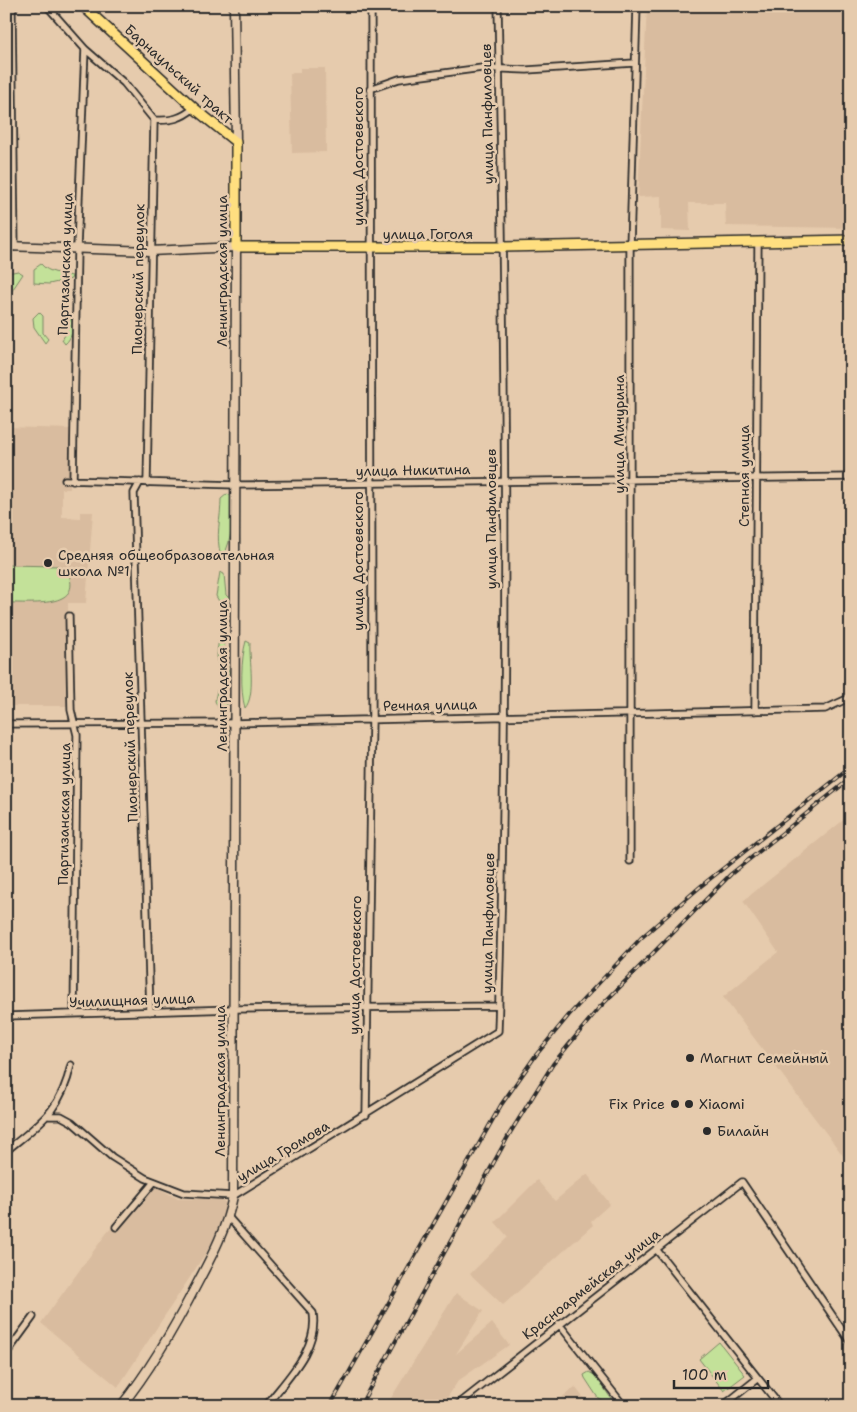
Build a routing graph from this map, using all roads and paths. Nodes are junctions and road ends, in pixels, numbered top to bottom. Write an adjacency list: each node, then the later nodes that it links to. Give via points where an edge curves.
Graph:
1 (15, 6): 19 (street, via 12,11)
2 (47, 6): 8 (street)
3 (83, 6): 12 (main road, Барнаульский тракт)
4 (234, 6): 14 (street, Ленинградская улица)
5 (370, 6): 11 (street, улица Достоевского)
6 (498, 6): 10 (street, улица Панфиловцев)
7 (637, 6): 9 (street, улица Мичурина)
8 (86, 49): 13 (street, via 124,83); 22 (street, Партизанская улица)
9 (634, 64): 10 (street); 18 (street, улица Мичурина)
10 (499, 69): 11 (street, via 482,68 399,79); 21 (street, улица Панфиловцев)
11 (370, 89): 23 (street, улица Достоевского)
12 (194, 108): 13 (street, via 185,116 170,121); 14 (main road, Барнаульский тракт)
13 (154, 120): 24 (street, Пионерский переулок)
14 (236, 142): 20 (main road, Ленинградская улица)
15 (851, 240): 16 (main road, улица Гоголя)
16 (758, 241): 18 (main road, улица Гоголя); 26 (street, Степная улица)
17 (6, 246): 19 (street, улица Гоголя)
18 (630, 246): 21 (main road, улица Гоголя); 29 (street, улица Мичурина)
19 (15, 247): 22 (street, улица Гоголя)
20 (236, 247): 23 (main road, улица Гоголя); 24 (street, улица Гоголя); 34 (street, Ленинградская улица)
21 (503, 247): 23 (main road, улица Гоголя); 31 (street, улица Панфиловцев)
22 (77, 248): 24 (street, улица Гоголя); 28 (street, Партизанская улица)
23 (370, 248): 33 (street, улица Достоевского)
24 (150, 250): 32 (street, Пионерский переулок)
25 (851, 477): 26 (street, улица Никитина)
26 (756, 478): 29 (street, улица Никитина); 37 (street, Степная улица)
27 (65, 480): 28 (street, улица Никитина)
28 (73, 480): 30 (street, улица Никитина)
29 (631, 480): 31 (street, улица Никитина); 38 (street, улица Мичурина)
30 (140, 482): 32 (street, улица Никитина); 41 (street, Пионерский переулок, via 134,493)
31 (503, 482): 33 (street, улица Никитина); 39 (street, улица Панфиловцев)
32 (147, 483): 34 (street, улица Никитина)
33 (370, 484): 34 (street, улица Никитина); 40 (street, улица Достоевского)
34 (236, 486): 42 (street, Ленинградская улица)
35 (70, 616): 44 (street, Партизанская улица)
36 (851, 697): 37 (street, Речная улица, via 825,709)
37 (755, 711): 38 (street, Речная улица)
38 (630, 713): 39 (street, Речная улица); 45 (street, улица Мичурина)
39 (503, 716): 40 (street, Речная улица); 46 (street, улица Панфиловцев)
40 (372, 719): 42 (street, Речная улица); 47 (street, улица Достоевского)
41 (142, 723): 42 (street, Речная улица); 44 (street, Речная улица); 49 (street, Пионерский переулок)
42 (235, 723): 48 (street, Ленинградская улица)
43 (6, 724): 44 (street, Речная улица)
44 (72, 724): 50 (street, Партизанская улица, via 77,735)
45 (630, 861)
46 (499, 1006): 47 (street, Училищная улица); 52 (street, улица Панфиловцев)
47 (366, 1008): 48 (street, Училищная улица); 54 (street, улица Достоевского)
48 (234, 1009): 49 (street, Училищная улица); 58 (street, Ленинградская улица)
49 (150, 1012): 50 (street, Училищная улица)
50 (74, 1014): 51 (street, Училищная улица)
51 (6, 1016)
52 (498, 1031): 54 (street, улица Громова)
53 (72, 1065): 55 (street, via 67,1084)
54 (366, 1115): 58 (street, улица Громова)
55 (49, 1116): 56 (street); 57 (street, via 61,1116 72,1122 112,1157)
56 (6, 1151)
57 (154, 1182): 58 (street, via 184,1193); 60 (street)
58 (233, 1196): 59 (street, улица Громова)
59 (229, 1218): 67 (street, улица Громова, via 179,1321 141,1382); 68 (street, via 306,1304 315,1325 307,1351)
60 (116, 1227)
61 (656, 1249): 63 (street, Красноармейская улица); 64 (street, Красноармейская улица, via 742,1182); 66 (street)
62 (32, 1317): 65 (street)
63 (559, 1324): 69 (street, Красноармейская улица); 70 (street)
64 (851, 1343)
65 (6, 1354)
66 (758, 1378): 71 (street); 72 (street)
67 (120, 1406)
68 (266, 1406)
69 (456, 1406)
70 (624, 1406)
71 (723, 1406)
72 (780, 1406)

